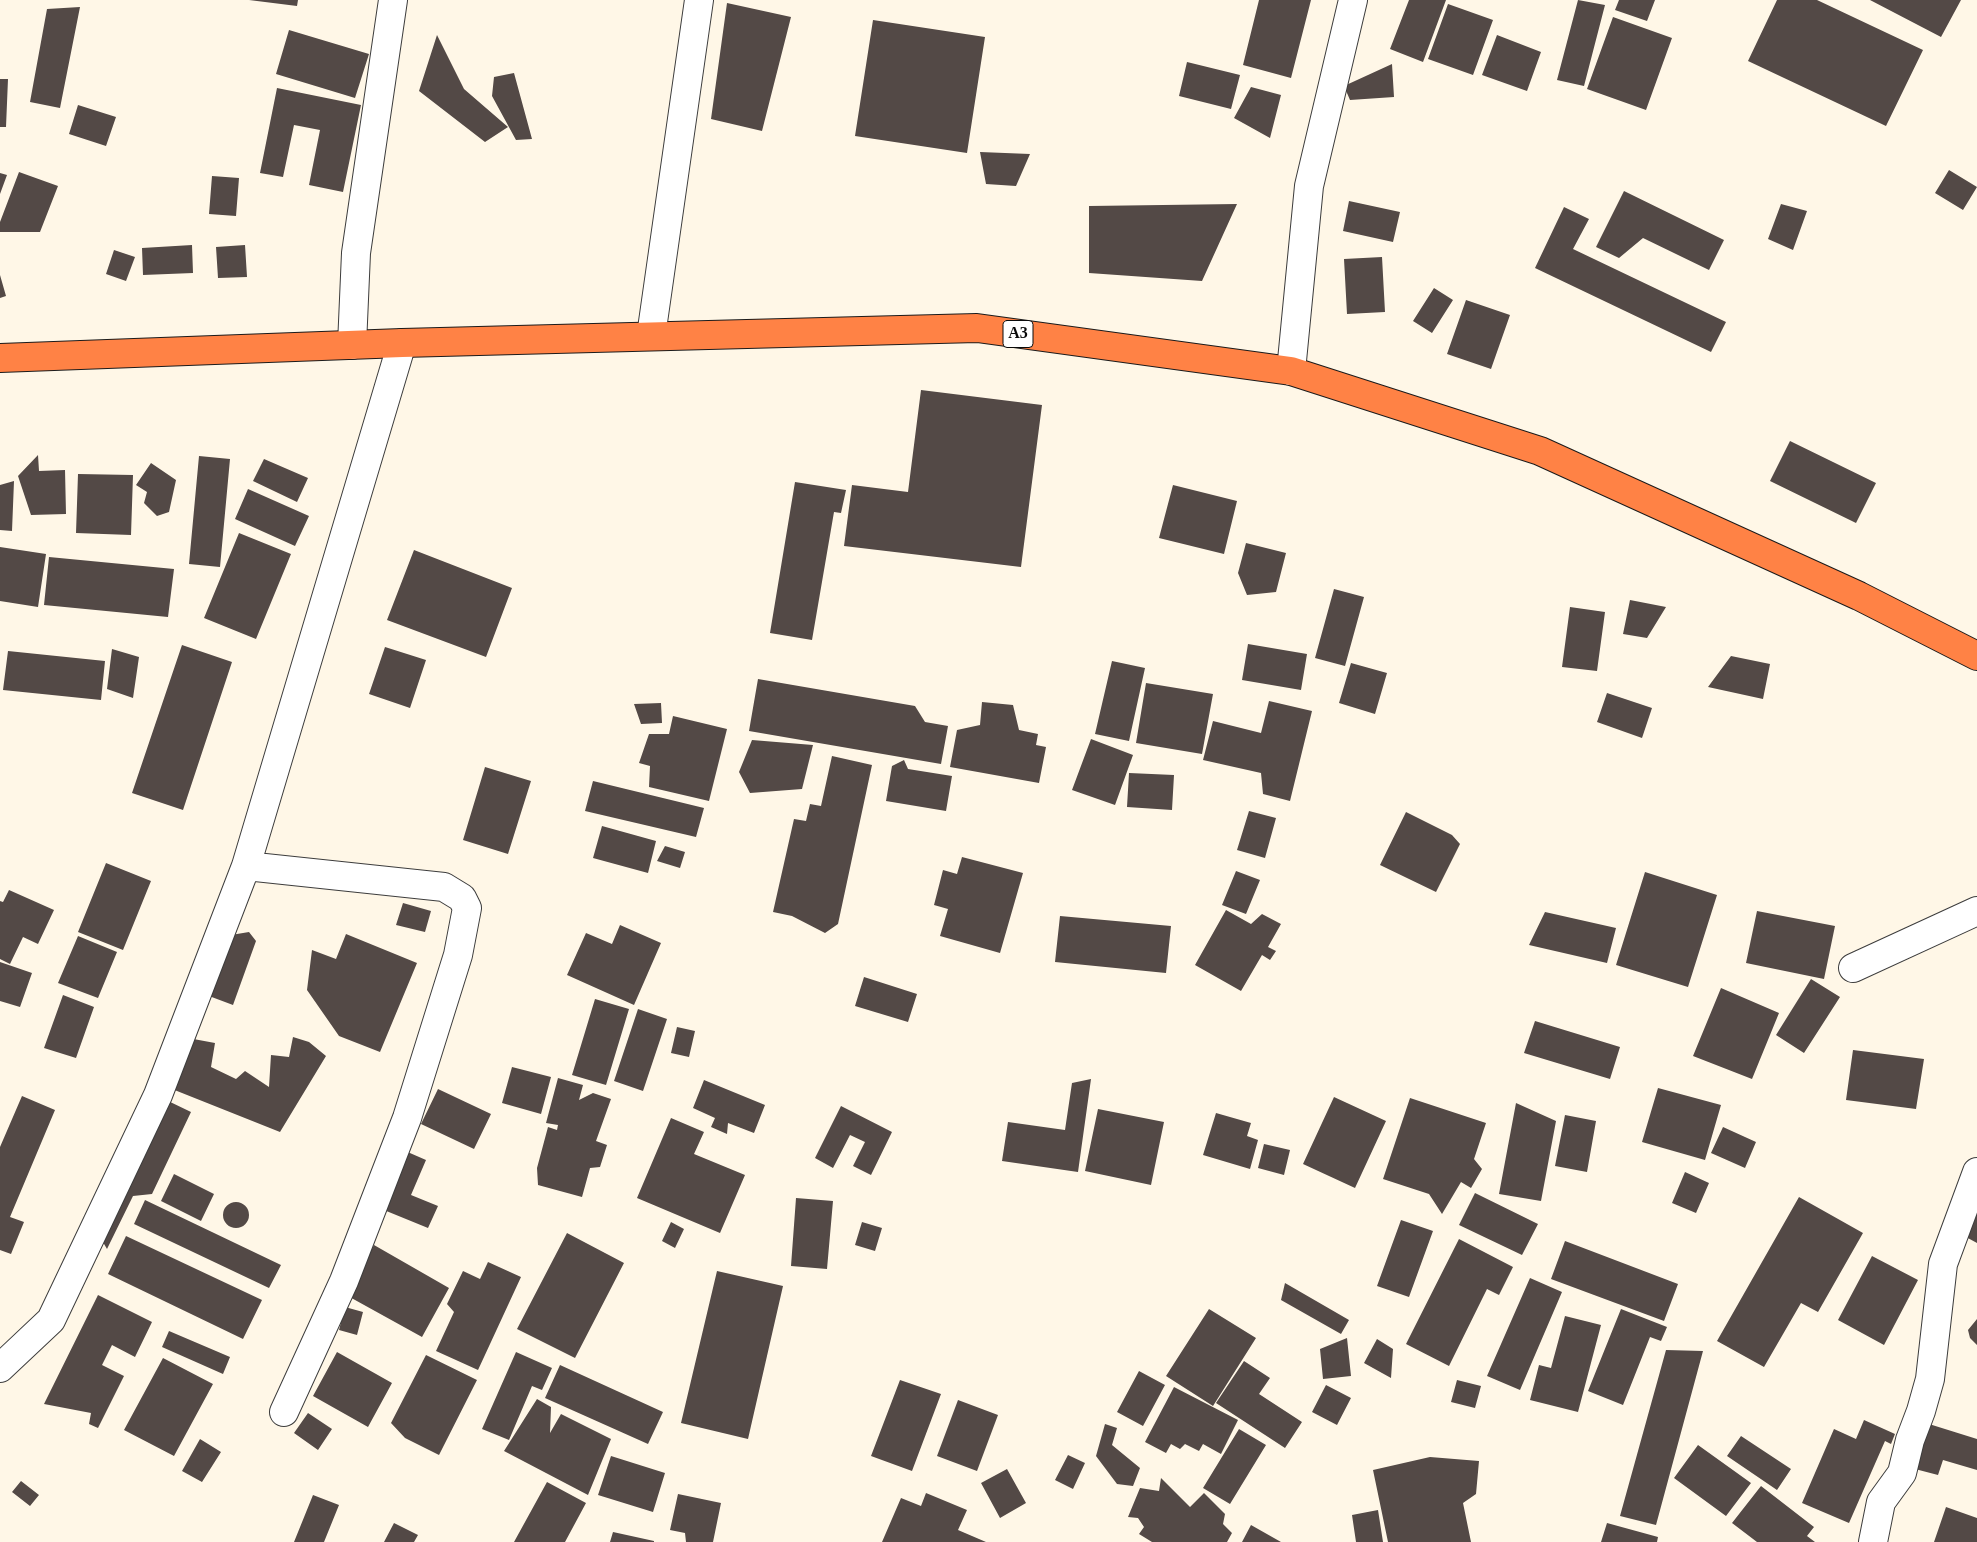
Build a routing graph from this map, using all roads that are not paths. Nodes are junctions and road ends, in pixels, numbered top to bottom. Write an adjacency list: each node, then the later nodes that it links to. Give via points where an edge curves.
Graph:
1 (393, 0): 6 (street, via 356,253)
2 (699, 0): 4 (street)
3 (1353, 0): 8 (street, via 1309,186)
4 (651, 336): 5 (highway, A3); 8 (highway, A3, via 977,328)
5 (402, 343): 6 (highway, A3); 10 (street)
6 (352, 345): 7 (highway, A3)
7 (0, 358)
8 (1292, 371): 9 (highway, A3, via 1540,451 1859,596)
9 (1977, 656)
10 (246, 866): 14 (street, via 158,1095 51,1320); 15 (street, via 444,887 462,898 467,908 458,955 407,1118 344,1281)
11 (1977, 911): 12 (street)
12 (1853, 968)
13 (1977, 1172): 16 (street, via 1943,1264 1930,1379 1902,1474 1881,1502)
14 (0, 1368)
15 (284, 1412)
16 (1873, 1542)

